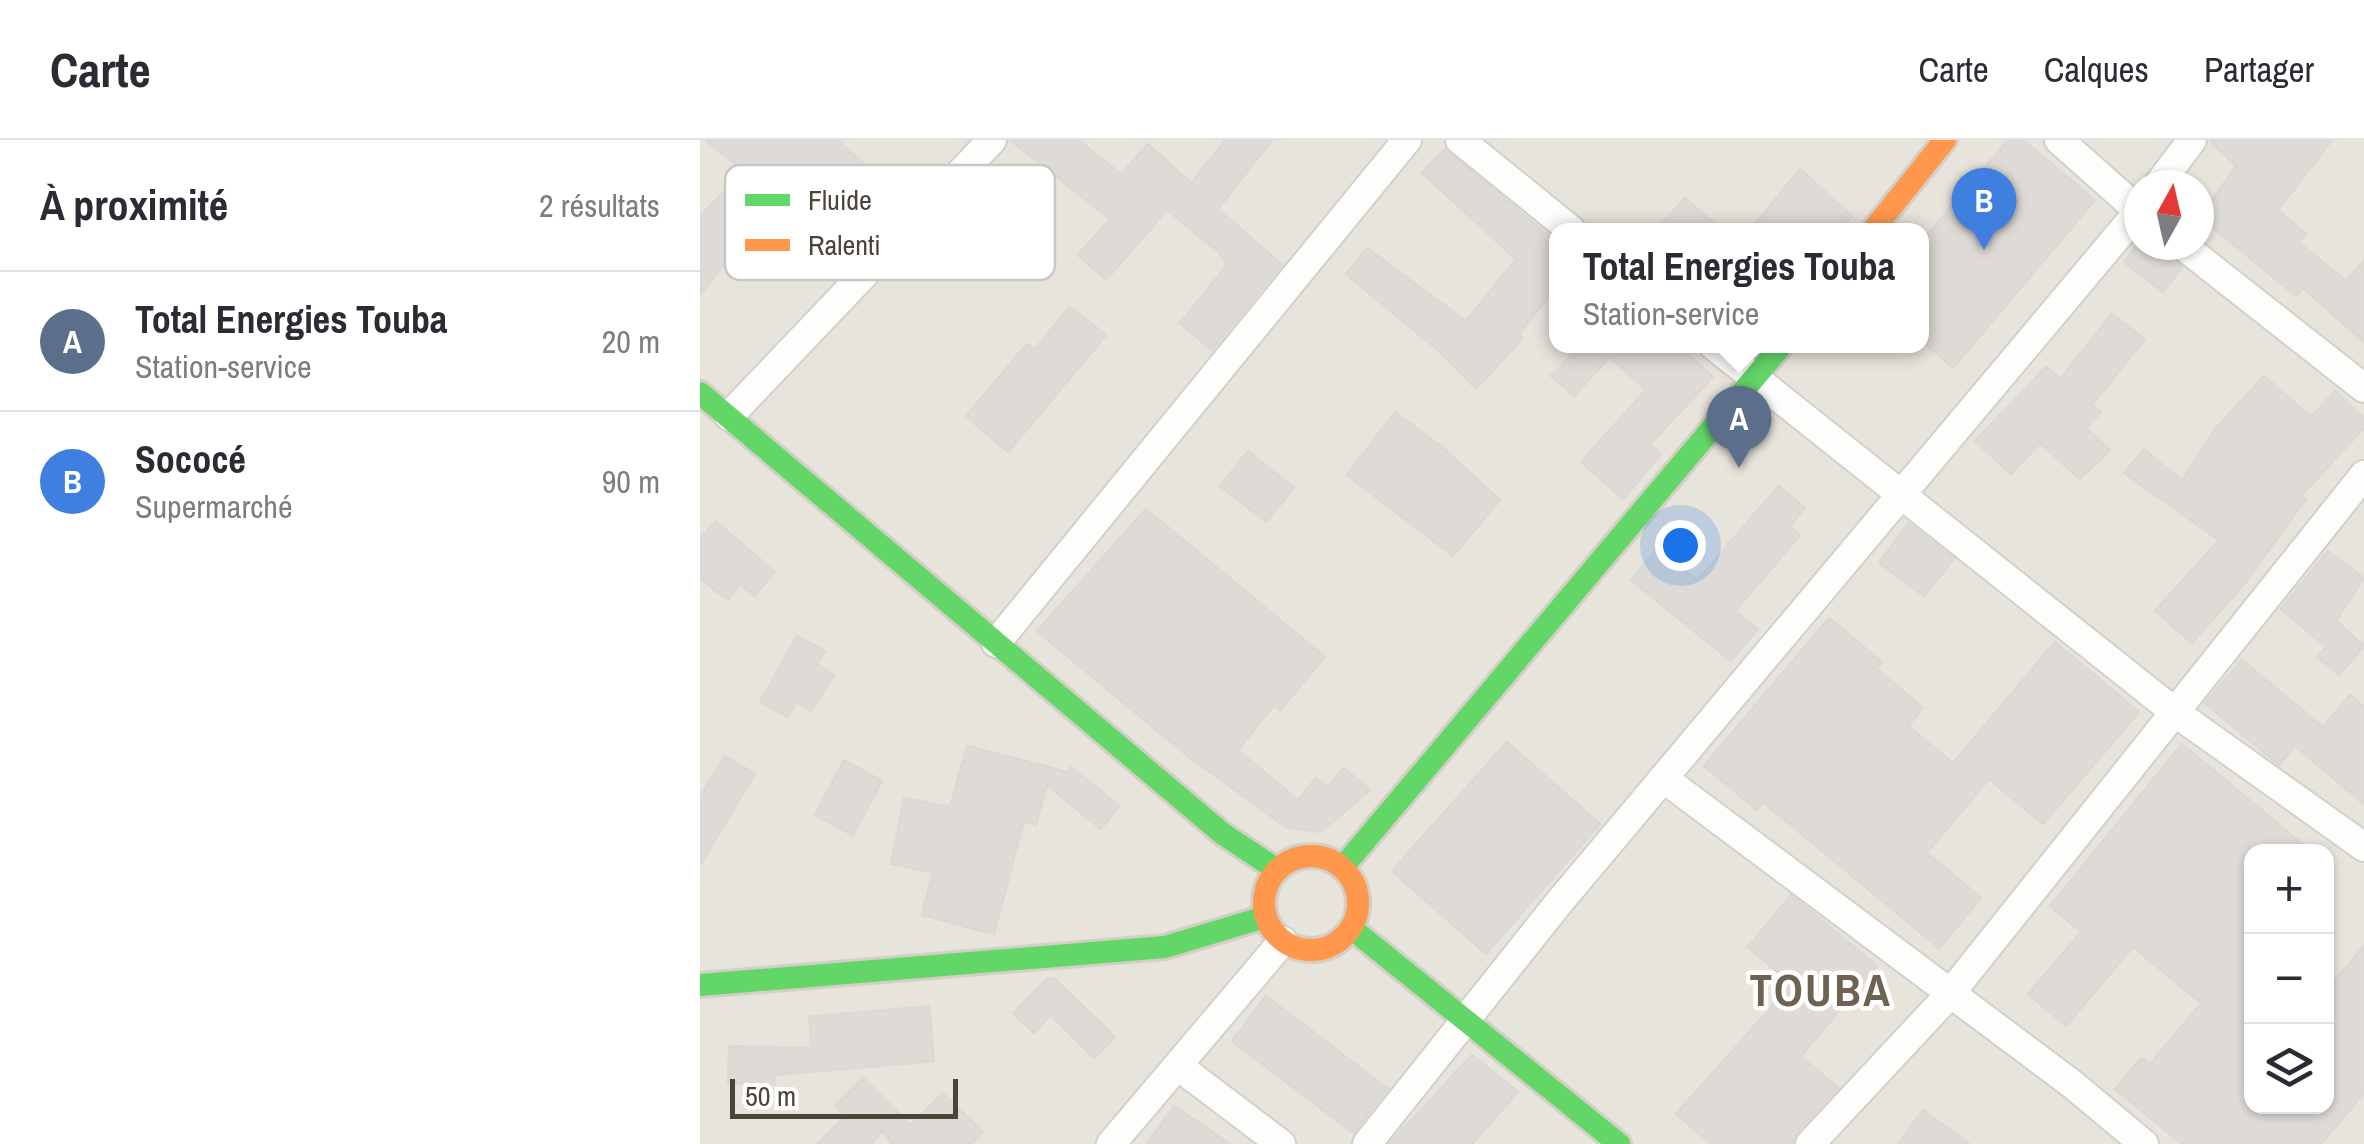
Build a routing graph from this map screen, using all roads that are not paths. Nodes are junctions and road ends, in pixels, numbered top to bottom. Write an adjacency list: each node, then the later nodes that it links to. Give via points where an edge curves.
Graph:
1 (992, 140): 7 (street)
2 (1407, 140): 21 (street)
3 (1460, 140): 9 (street)
4 (1945, 140): 10 (street)
5 (2059, 140): 20 (street, via 2139,211)
6 (2192, 140): 8 (street)
7 (968, 165)
8 (2169, 170)
9 (1562, 223)
10 (1879, 223)
11 (2201, 260): 16 (street)
12 (859, 280): 18 (street)
13 (1722, 353): 15 (street)
14 (1776, 353): 15 (street)
15 (1755, 380): 20 (street); 25 (street)
16 (2364, 388)
17 (700, 394): 18 (street)
18 (729, 416): 21 (street)
19 (2364, 475): 22 (street)
20 (1900, 498): 22 (street); 23 (street)
21 (996, 643): 26 (street, via 1223,834)
22 (2176, 712): 24 (street); 31 (street)
23 (1662, 778): 31 (street); 32 (street)
24 (2364, 847)
25 (1343, 867): 26 (street, via 1310,855); 28 (street, via 1358,896)
26 (1276, 869): 27 (street, via 1267,884)
27 (1265, 917): 29 (street); 30 (street, via 1165,947)
28 (1352, 928): 29 (street, via 1320,949); 32 (street)
29 (1282, 941): 33 (street)
30 (700, 985)
31 (1948, 995): 38 (street); 39 (street)
32 (1464, 1020): 36 (street); 37 (street)
33 (1178, 1066): 34 (street); 35 (street)
34 (1111, 1144)
35 (1281, 1144)
36 (1367, 1144)
37 (1619, 1144)
38 (1810, 1144)
39 (2144, 1144)

